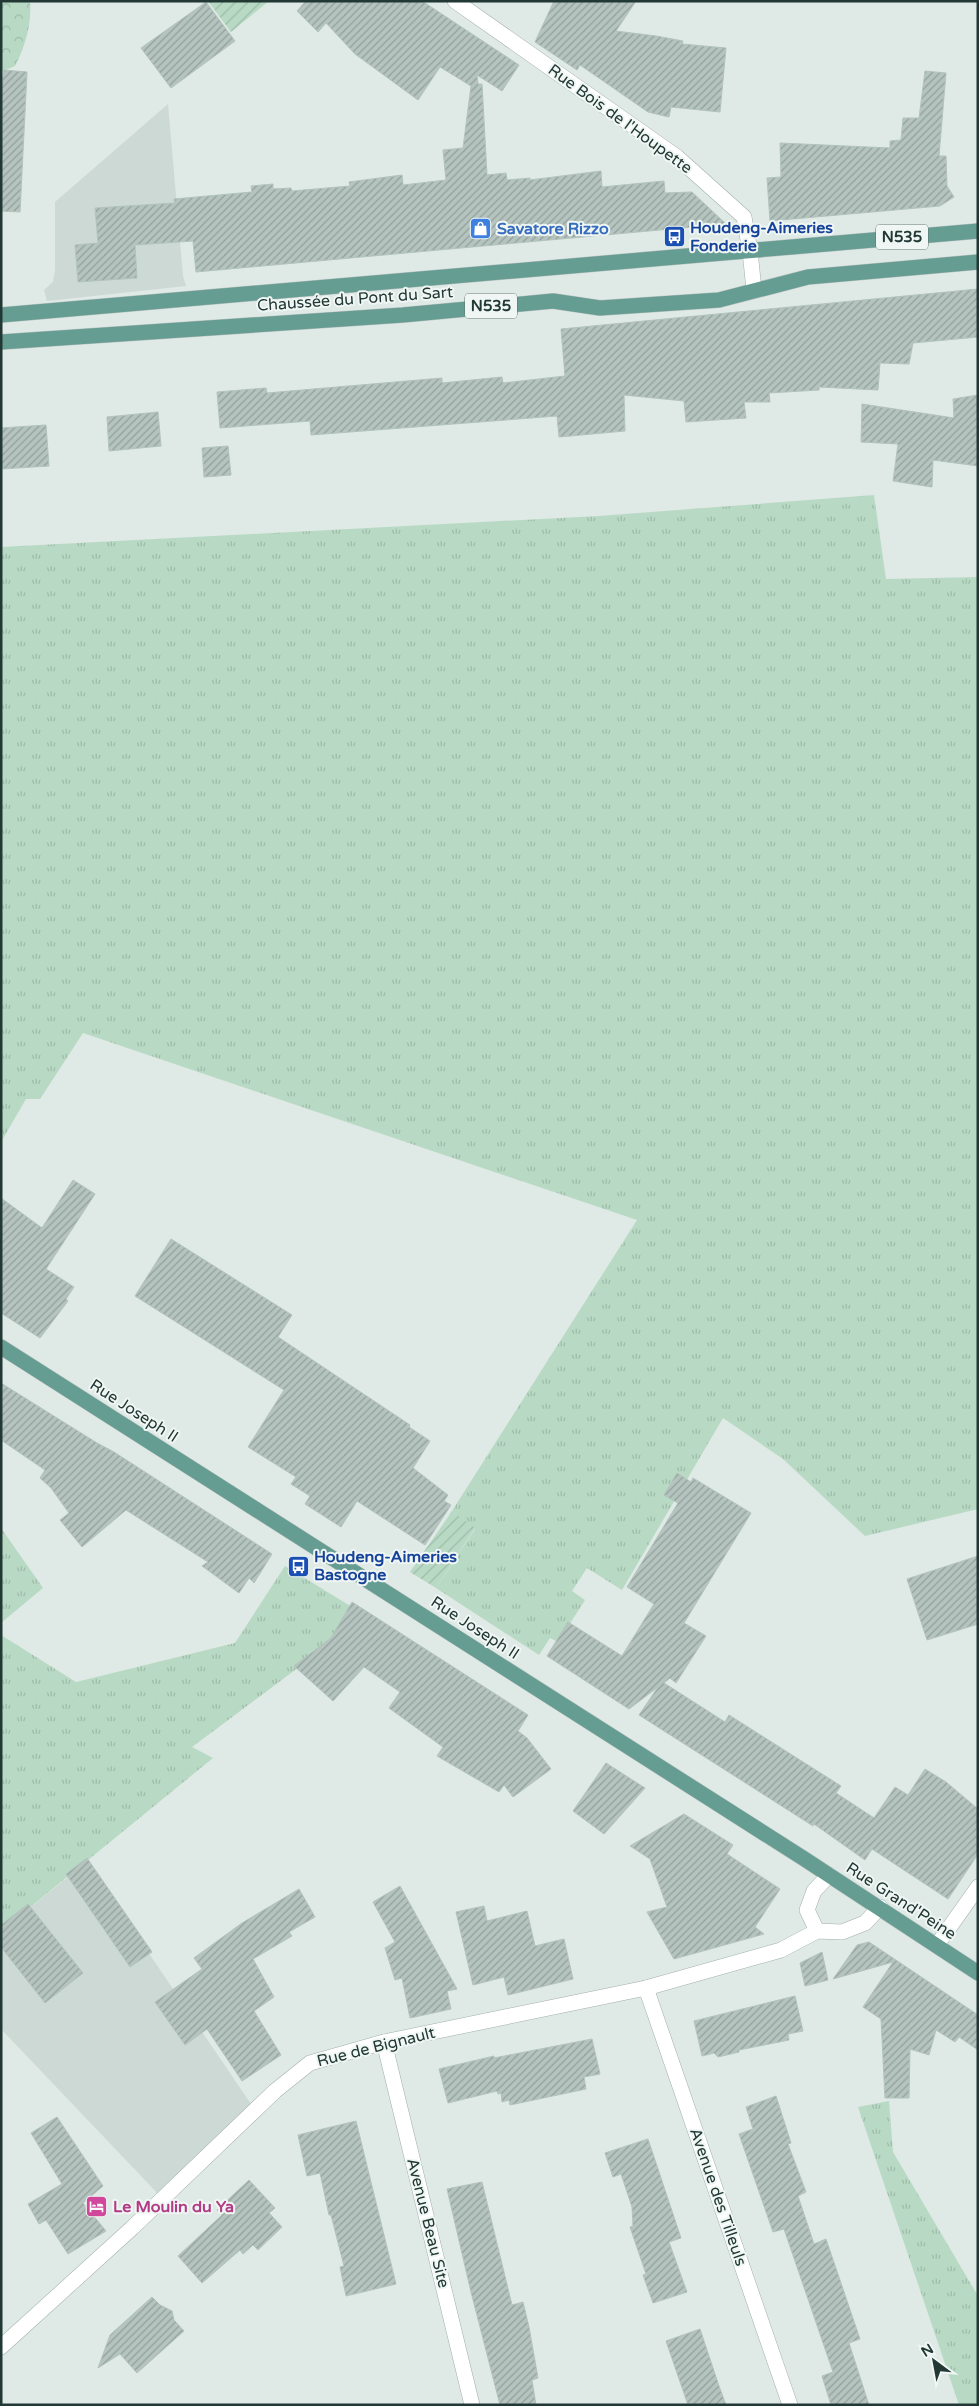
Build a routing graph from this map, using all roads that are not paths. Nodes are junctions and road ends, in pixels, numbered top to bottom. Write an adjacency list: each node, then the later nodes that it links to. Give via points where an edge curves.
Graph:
1 (455, 1): 3 (street, Rue Bois de l'Houpette, via 676,157 744,217)
2 (978, 231): 3 (main road, Chaussée du Pont du Sart / N535)
3 (750, 251): 5 (street, Rue Bois de l'Houpette); 6 (main road, Chaussée du Pont du Sart / N535)
4 (978, 262): 5 (main road, Chaussée du Pont du Sart / N535, via 808,277)
5 (754, 290): 7 (main road, Chaussée du Pont du Sart / N535, via 719,300 610,308 552,301)
6 (1, 315)
7 (1, 342)
8 (1, 1347): 9 (main road, Rue Joseph II)
9 (829, 1875): 11 (main road, Rue Grand'Peine); 12 (street, via 814,1891 807,1910)
10 (978, 1886): 13 (street)
11 (880, 1908): 12 (street, via 865,1923 842,1932); 13 (main road, Rue Grand'Peine)
12 (817, 1931): 15 (street, Rue de Bignault, via 781,1950)
13 (937, 1945): 14 (main road, Rue Grand'Peine)
14 (978, 1973)
15 (646, 1988): 16 (street, Rue de Bignault); 19 (street, Avenue des Tilleuls)
16 (384, 2042): 17 (street, Rue de Bignault, via 310,2063 275,2090 132,2228); 18 (street, Avenue Beau Site)
17 (1, 2347)
18 (472, 2405)
19 (790, 2405)

